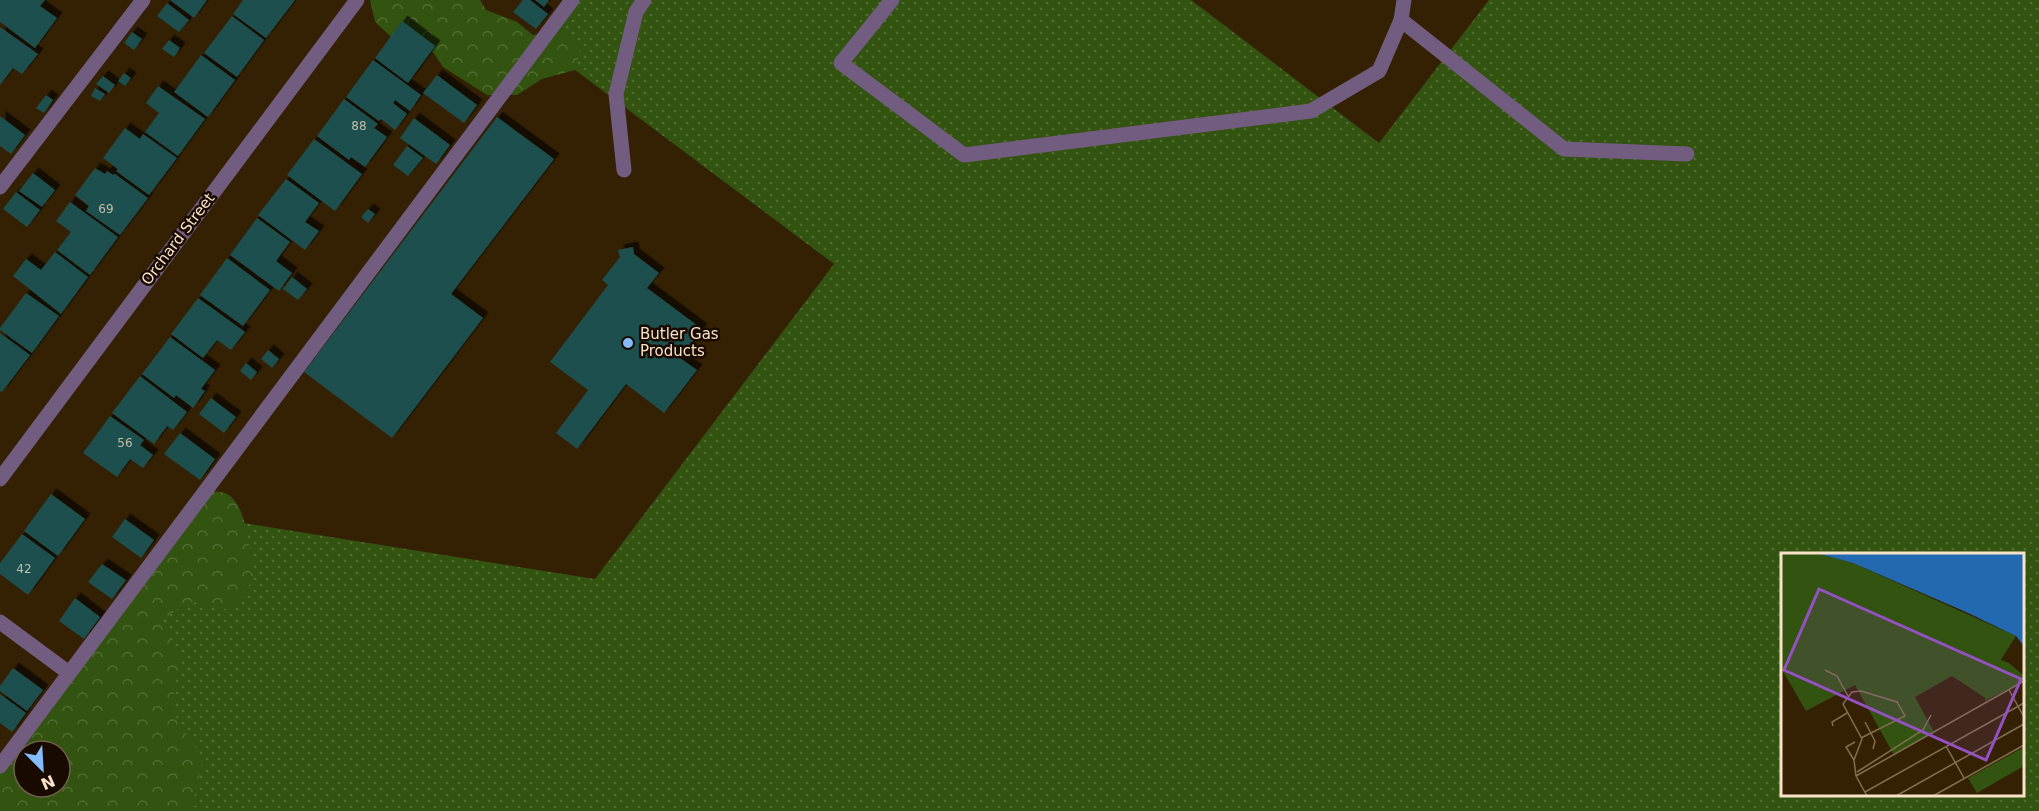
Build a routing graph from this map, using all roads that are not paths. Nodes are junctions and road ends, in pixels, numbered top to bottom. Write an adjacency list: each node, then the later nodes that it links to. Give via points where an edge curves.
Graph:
1 (142, 0): 10 (street)
2 (357, 0): 11 (street, Orchard Street)
3 (572, 0): 13 (street)
4 (644, 0): 9 (street, via 636,12 616,94)
5 (892, 0): 7 (street, via 841,63 964,155 1311,111 1379,71)
6 (1404, 0): 7 (street)
7 (1401, 20): 8 (street, via 1564,148)
8 (1687, 154)
9 (624, 170)
10 (0, 187)
11 (0, 479)
12 (0, 622): 13 (street)
13 (69, 673): 14 (street)
14 (0, 766)

